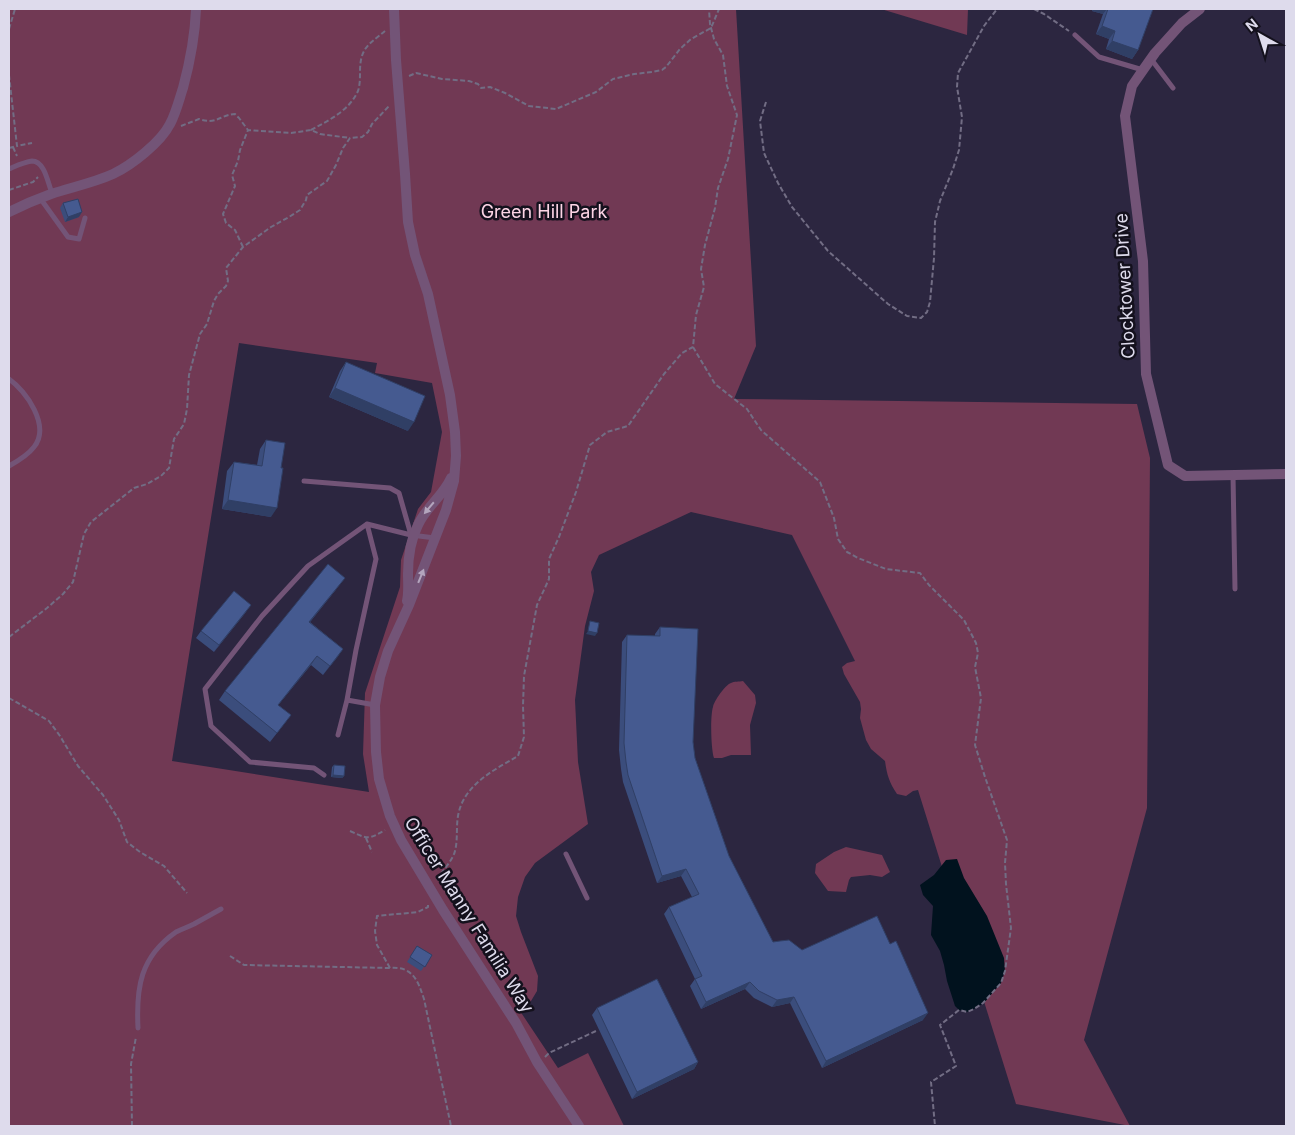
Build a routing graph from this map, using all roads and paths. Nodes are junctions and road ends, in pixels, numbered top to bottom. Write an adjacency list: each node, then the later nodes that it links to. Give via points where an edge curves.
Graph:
1 (15, 9): 11 (path)
2 (196, 9): 19 (street, via 188,68)
3 (394, 9): 9 (street, Officer Manny Familia Way)
4 (709, 9): 10 (path)
5 (719, 9): 10 (path)
6 (997, 9): 18 (path, via 958,72 962,117 959,150 935,222 930,302 921,318 907,316 888,304 828,251 792,207 764,153 760,120)
7 (1034, 9): 12 (path)
8 (1200, 9): 13 (street, Clocktower Drive, via 1182,23)
9 (394, 23): 17 (street, Officer Manny Familia Way); 21 (path, via 362,53 359,90 352,100 345,109)
10 (711, 28): 17 (path, via 691,39 662,70 613,79 596,92 556,109 529,106 505,93 480,88 470,81 416,73 406,79); 34 (path, via 723,55 727,86 737,115 705,245 701,269 704,287 696,315)
11 (9, 29)
12 (1075, 35): 14 (lane, via 1099,57)
13 (1151, 59): 14 (street, Clocktower Drive); 16 (lane)
14 (1143, 70): 39 (street, Clocktower Drive, via 1132,86 1125,116 1143,262 1146,374 1168,465 1185,476)
15 (9, 75): 24 (path)
16 (1173, 88)
17 (398, 91): 22 (path, via 368,132 362,137); 37 (street, Officer Manny Familia Way, via 408,222 450,395)
18 (766, 102)
19 (169, 126): 20 (path, via 177,127 199,119 214,121 235,114); 29 (street, via 143,154 120,170)
20 (248, 130): 21 (path, via 291,133); 33 (path, via 232,175 235,186 223,214)
21 (311, 130): 22 (path)
22 (350, 138): 33 (path, via 327,180 307,195 300,210)
23 (32, 143): 24 (path)
24 (17, 146): 25 (path)
25 (9, 148)
26 (9, 169): 29 (lane, via 38,162)
27 (39, 177): 28 (path)
28 (9, 190)
29 (52, 194): 30 (street)
30 (40, 198): 31 (street); 32 (lane, via 68,237 79,239)
31 (9, 212)
32 (85, 218)
33 (242, 247): 46 (path, via 226,268 228,281 214,301 207,324 200,334 188,376 184,424 174,439 169,468 147,484 134,488 91,522 84,534 73,582 47,608)
34 (693, 347): 57 (path, via 682,353 664,374 628,426 606,432 590,445 576,492 549,559 549,579 537,605 524,676 524,738 518,756 473,786 463,799 455,853); 69 (path, via 715,384 747,408 760,430 820,482 834,518 838,539 847,552 886,569 920,573 964,620 976,643 975,667 981,698 975,746 1008,840 1005,863 1011,928 1006,971 1001,983 974,1009 967,1012 959,1010 940,1025 956,1066 931,1082)
35 (9, 379): 36 (lane, via 26,396 40,426 34,446)
36 (9, 466)
37 (455, 468): 42 (street, Officer Manny Familia Way, one-way to 42, via 449,483); 43 (street, Officer Manny Familia Way)
38 (1286, 474): 39 (street, Clocktower Drive)
39 (1233, 475): 44 (lane)
40 (304, 481): 42 (lane, via 390,488 400,493)
41 (367, 524): 42 (lane); 48 (lane, via 376,559); 51 (lane, via 308,566 262,616 205,689 211,726 250,762 314,768)
42 (412, 535): 43 (lane); 45 (street, Officer Manny Familia Way, via 408,556 409,594)
43 (436, 538): 45 (street, Officer Manny Familia Way, one-way to 43)
44 (1235, 589)
45 (402, 621): 49 (street, Officer Manny Familia Way, via 388,651)
46 (9, 637)
47 (9, 698): 58 (path, via 49,721 78,766 103,795 127,842 164,866)
48 (347, 700): 49 (lane); 50 (lane)
49 (375, 705): 52 (street, Officer Manny Familia Way, via 379,779)
50 (338, 735)
51 (324, 775)
52 (394, 826): 54 (path); 57 (street, Officer Manny Familia Way)
53 (350, 831): 54 (path)
54 (366, 838): 55 (path)
55 (372, 852)
56 (566, 854): 59 (lane)
57 (430, 891): 62 (path, via 428,907 418,912 377,916 377,945); 68 (street, Officer Manny Familia Way)
58 (187, 893)
59 (587, 898)
60 (222, 909): 63 (lane, via 177,931 157,948 139,986)
61 (230, 956): 62 (path, via 244,965)
62 (390, 968): 67 (path, via 397,967 412,973 418,983)
63 (138, 1028): 66 (path, via 131,1064)
64 (598, 1030): 65 (path)
65 (543, 1058)
66 (132, 1126)
67 (451, 1126)
68 (579, 1126)
69 (934, 1126)

